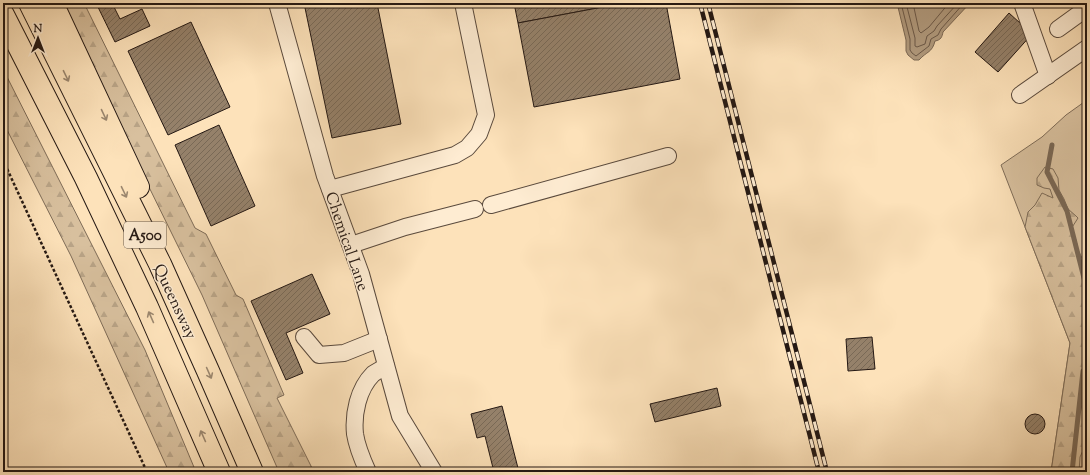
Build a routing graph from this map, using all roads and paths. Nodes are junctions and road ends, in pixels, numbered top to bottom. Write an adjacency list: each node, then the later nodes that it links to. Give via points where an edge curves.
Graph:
1 (30, 3): 25 (highway, Queensway / A500, one-way to 25, via 160,264)
2 (52, 3): 26 (highway, one-way to 26, via 237,398)
3 (276, 3): 16 (street, Chemical Lane)
4 (464, 3): 16 (street, via 486,115 479,134 467,148 455,156)
5 (1022, 3): 11 (street)
6 (1087, 8): 8 (street)
7 (3, 15): 15 (highway, Queensway / A500)
8 (1058, 29)
9 (3, 38): 15 (highway)
10 (1087, 48): 11 (street)
11 (1048, 76): 12 (street)
12 (1020, 95)
13 (668, 156): 17 (street)
14 (3, 160): 23 (path)
15 (86, 178): 24 (highway, Queensway / A500, one-way to 15)
16 (330, 189): 19 (street, Chemical Lane)
17 (491, 205)
18 (475, 209): 19 (street, via 405,227)
19 (351, 245): 21 (street, Chemical Lane)
20 (304, 338): 21 (street, via 319,355 344,353)
21 (379, 339): 22 (street, Chemical Lane)
22 (386, 366): 27 (street, via 373,374 363,388 356,405 355,434); 28 (street, Chemical Lane, via 400,416)
23 (147, 472)
24 (219, 472)
25 (252, 472)
26 (261, 472)
27 (368, 472)
28 (434, 472)

